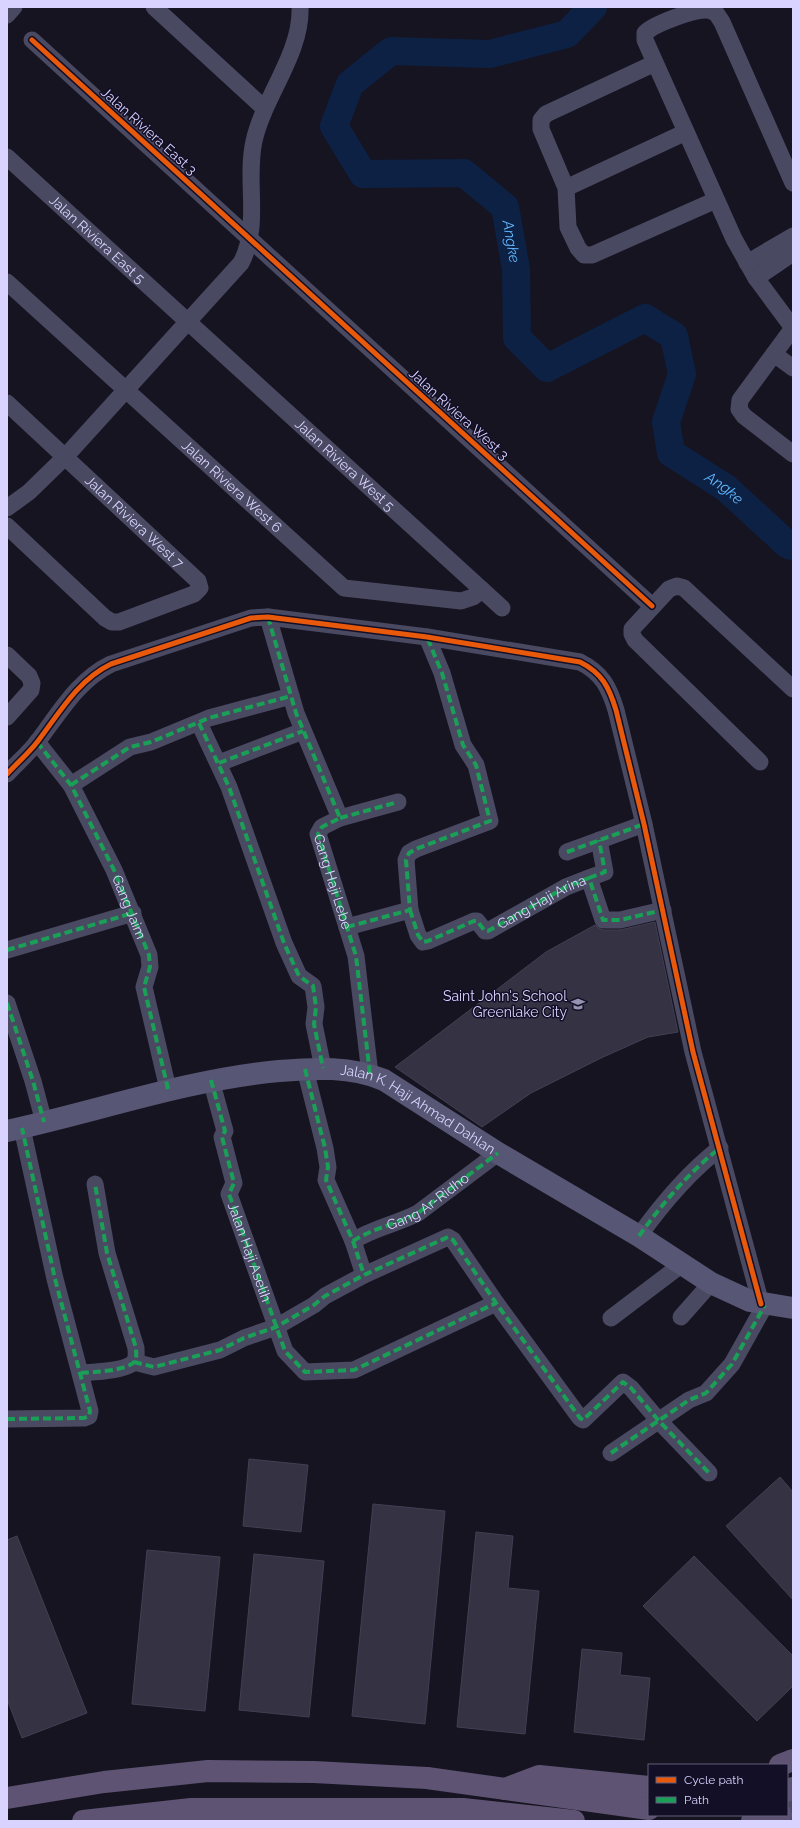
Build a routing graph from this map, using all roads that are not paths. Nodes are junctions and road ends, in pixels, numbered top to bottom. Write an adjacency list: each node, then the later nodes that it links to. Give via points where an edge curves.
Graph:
1 (14, 7): 4 (street)
2 (154, 7): 7 (street)
3 (300, 7): 7 (street, via 298,33)
4 (7, 15)
5 (32, 40): 14 (street, Jalan Riviera East 3)
6 (655, 64): 8 (street); 10 (street, via 645,40 645,33 651,27 670,18 706,10 716,13); 11 (street, via 546,114 541,120 541,129)
7 (264, 108): 14 (street, via 251,160)
8 (686, 132): 11 (street); 12 (street)
9 (7, 157): 19 (street, Jalan Riviera East 5)
10 (793, 183)
11 (566, 188): 12 (street, via 568,227 584,255 592,255)
12 (716, 200): 16 (street)
13 (793, 236): 16 (street)
14 (250, 239): 19 (street, via 241,263); 30 (street, Jalan Riviera West 3)
15 (793, 253): 17 (street)
16 (747, 263): 17 (street)
17 (756, 278): 20 (street)
18 (7, 282): 23 (street, Jalan Riviera West 6)
19 (188, 322): 23 (street); 29 (street, Jalan Riviera West 5)
20 (793, 328): 21 (street)
21 (774, 354): 22 (street); 25 (street, via 740,400 739,409 744,416)
22 (793, 368)
23 (125, 390): 26 (street); 29 (street, Jalan Riviera West 6, via 344,588 461,601 473,597)
24 (7, 403): 26 (street, Jalan Riviera West 7)
25 (793, 454)
26 (66, 457): 27 (street, via 29,492); 28 (street, Jalan Riviera West 7, via 198,581 200,588 194,594 119,622 112,622)
27 (7, 508)
28 (7, 526)
29 (482, 590): 31 (street, Jalan Riviera West 5)
30 (652, 606): 35 (street, via 669,588 684,588); 41 (street, via 632,629 635,640)
31 (502, 608)
32 (268, 617): 33 (street); 36 (street, Gang Haji Lebe); 40 (street, via 251,618 100,669 81,685)
33 (427, 638): 47 (street, via 580,662 592,668 611,693); 51 (street, via 442,673 464,745 476,765 490,821 410,853 406,860)
34 (7, 655): 37 (street, via 29,676 32,683 31,690)
35 (793, 690)
36 (291, 696): 38 (street); 39 (street, Gang Haji Lebe)
37 (7, 717)
38 (199, 723): 42 (street); 44 (street, via 151,742 130,747)
39 (303, 731): 42 (street); 46 (street, Gang Haji Lebe)
40 (37, 742): 43 (street); 44 (street, Gang Jaim)
41 (760, 762)
42 (219, 763): 57 (street, via 284,943 299,976 313,986 316,1007)
43 (7, 774)
44 (71, 785): 53 (street, Gang Jaim)
45 (398, 802): 46 (street)
46 (340, 818): 54 (street, Gang Haji Lebe, via 322,827 318,834)
47 (644, 824): 48 (street); 52 (street)
48 (599, 840): 49 (street); 50 (street, via 605,872)
49 (567, 852)
50 (589, 878): 51 (street, Gang Haji Arina, via 566,887 488,931 474,920 424,942 418,935); 52 (street, Gang Haji Arina, via 603,920 620,920)
51 (410, 910): 54 (street)
52 (663, 910): 63 (street, via 693,1052)
53 (133, 913): 55 (street); 60 (street, Gang Jaim, via 149,955 149,974 144,987)
54 (347, 927): 58 (street, Gang Haji Lebe, via 356,956)
55 (7, 950)
56 (8, 1007): 61 (street)
57 (314, 1068): 58 (main road, Jalan K. Haji Ahmad Dahlan); 59 (main road, Jalan K. Haji Ahmad Dahlan); 67 (street, via 328,1167 326,1180)
58 (370, 1074): 64 (main road, Jalan K. Haji Ahmad Dahlan, via 384,1080)
59 (211, 1080): 60 (main road, Jalan K. Haji Ahmad Dahlan); 75 (street, Jalan Haji Aselih, via 225,1131 222,1136 234,1183 229,1194)
60 (168, 1089): 61 (main road, Jalan K. Haji Ahmad Dahlan)
61 (44, 1122): 62 (main road, Jalan K. Haji Ahmad Dahlan)
62 (15, 1130): 77 (street)
63 (720, 1148): 66 (street, via 702,1162); 72 (street)
64 (498, 1152): 66 (main road, Jalan K. Haji Ahmad Dahlan); 67 (street, Gang Ar-Ridho, via 418,1213 368,1232)
65 (95, 1184): 76 (street, via 107,1252 136,1348)
66 (639, 1236): 68 (main road, Jalan K. Haji Ahmad Dahlan)
67 (353, 1241): 69 (street)
68 (681, 1264): 70 (main road, Jalan K. Haji Ahmad Dahlan); 74 (street)
69 (364, 1275): 71 (street, via 448,1237 453,1240); 75 (street)
70 (711, 1283): 72 (main road, Jalan K. Haji Ahmad Dahlan, via 736,1296); 73 (street)
71 (496, 1303): 75 (street, Jalan Haji Aselih, via 354,1370 304,1372 285,1352); 79 (street, via 580,1418 583,1420 623,1382 632,1388)
72 (775, 1306): 79 (street, via 732,1364 706,1393 689,1400)
73 (681, 1317)
74 (611, 1318)
75 (276, 1327): 76 (street, via 220,1350 154,1367)
76 (134, 1362): 77 (street, via 126,1367)
77 (81, 1373): 78 (street, via 89,1416)
78 (7, 1419)
79 (659, 1421): 80 (street); 81 (street)
80 (611, 1453)
81 (709, 1473)
82 (793, 1760): 83 (main road)
83 (783, 1764)
84 (648, 1787): 85 (main road, via 539,1776)
85 (505, 1789): 86 (main road, via 428,1778 314,1772 208,1772 104,1782); 88 (main road)
86 (7, 1798)
87 (463, 1809): 90 (main road, via 191,1809); 91 (main road); 92 (main road)
88 (648, 1809)
89 (777, 1816): 93 (main road)
90 (82, 1821)
91 (496, 1821)
92 (574, 1821)
93 (752, 1821)

